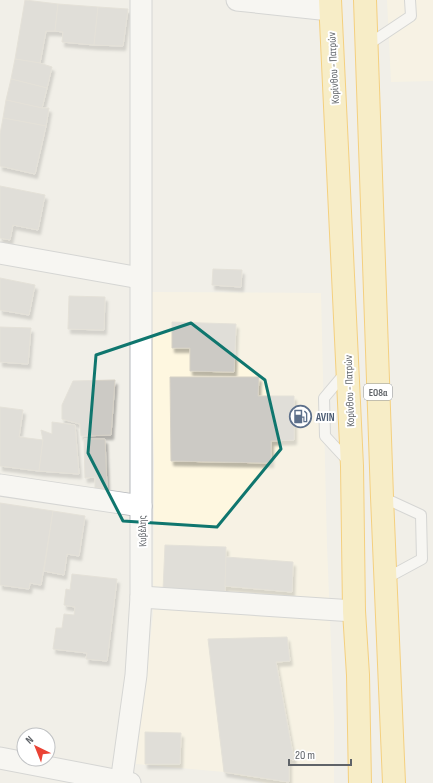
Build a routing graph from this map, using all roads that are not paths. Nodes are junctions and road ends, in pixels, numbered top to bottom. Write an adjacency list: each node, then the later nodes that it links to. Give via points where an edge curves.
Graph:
1 (141, 0): 8 (street, Κυβέλης)
2 (237, 0): 5 (street)
3 (365, 0): 6 (highway, ΕΟ8α)
4 (410, 0): 6 (lane, via 411,16)
5 (330, 5): 14 (highway, Κορίνθου - Πατρών / ΕΟ8α, via 352,466)
6 (366, 46): 10 (highway, ΕΟ8α)
7 (0, 253): 8 (street)
8 (140, 278): 11 (street, Κυβέλης)
9 (0, 485): 11 (street)
10 (382, 497): 12 (highway, ΕΟ8α); 12 (lane, via 421,515 422,558)
11 (141, 506): 13 (street, Κυβέλης)
12 (385, 579): 18 (highway, ΕΟ8α)
13 (141, 598): 14 (street); 16 (street, Κυβέλης, via 136,675)
14 (354, 611): 17 (highway, Κορίνθου - Πατρών / ΕΟ8α)
15 (0, 758): 16 (street)
16 (124, 782)
17 (360, 783)
18 (394, 783)

